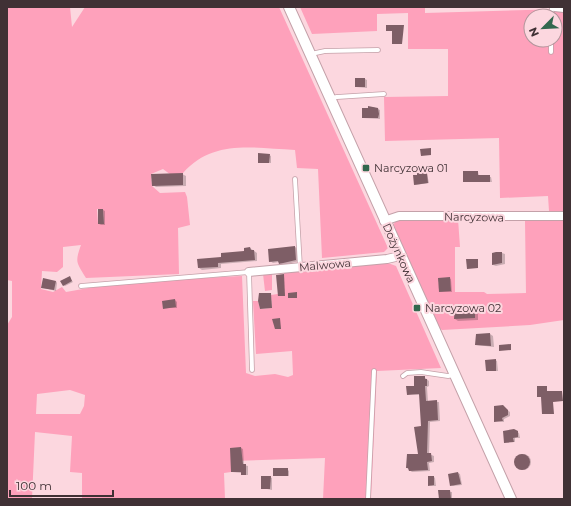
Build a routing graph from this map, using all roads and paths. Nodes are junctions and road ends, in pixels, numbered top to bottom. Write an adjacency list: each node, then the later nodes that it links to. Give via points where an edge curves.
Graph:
1 (289, 7): 7 (street, Dożynkowa)
2 (553, 7): 3 (street)
3 (564, 8)
4 (551, 48): 6 (lane)
5 (378, 50): 7 (lane, via 325,51)
6 (551, 52)
7 (310, 55): 9 (street, Dożynkowa)
8 (384, 94): 9 (lane, via 337,96)
9 (330, 99): 12 (street, Dożynkowa)
10 (295, 179): 14 (lane)
11 (564, 216): 12 (street, Narcyzowa, via 399,216)
12 (384, 221): 13 (street, Dożynkowa)
13 (400, 256): 14 (street, Malwowa); 19 (street, Dożynkowa)
14 (300, 267): 15 (street, Malwowa)
15 (249, 272): 16 (lane); 17 (lane)
16 (81, 286)
17 (252, 370)
18 (374, 370): 21 (lane)
19 (454, 375): 20 (lane, via 413,372); 22 (street, Dożynkowa)
20 (403, 376)
21 (368, 499)
22 (511, 499)

